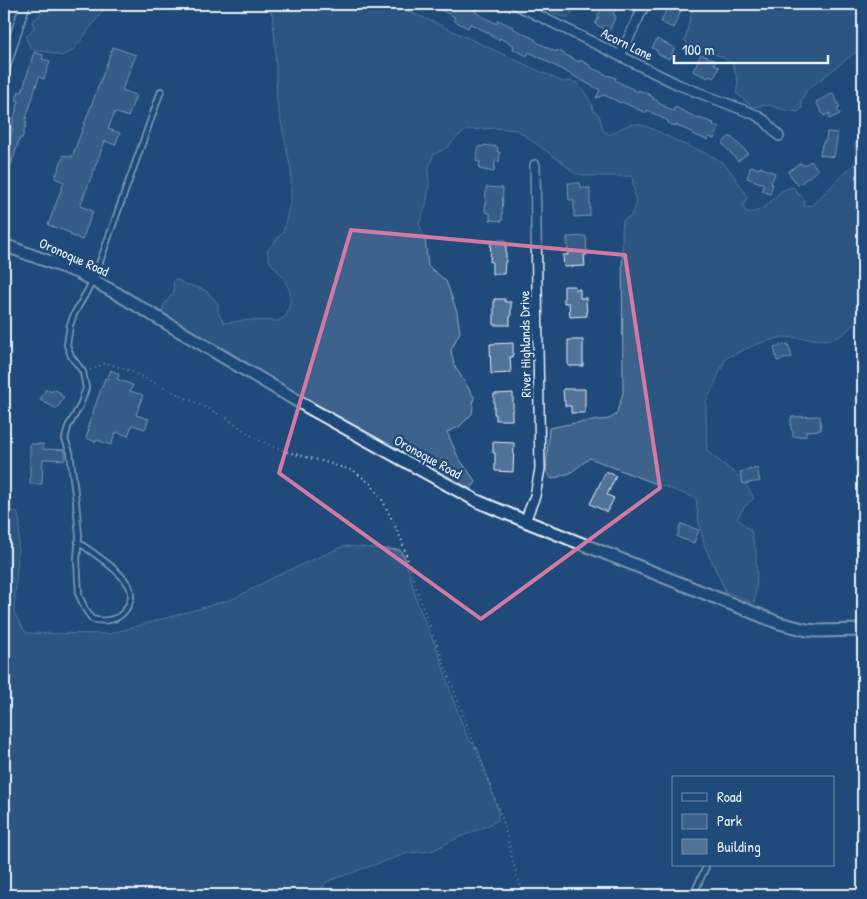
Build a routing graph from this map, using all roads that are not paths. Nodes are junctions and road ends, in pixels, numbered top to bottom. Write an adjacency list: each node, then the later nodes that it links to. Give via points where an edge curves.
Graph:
1 (25, 4): 5 (street)
2 (515, 4): 4 (street, Acorn Lane)
3 (645, 4): 4 (street)
4 (620, 56): 7 (street, Acorn Lane, via 679,86 754,114)
5 (4, 71)
6 (161, 91): 10 (lane)
7 (780, 136)
8 (535, 165): 11 (street, River Highlands Drive, via 540,453 538,483)
9 (4, 244): 10 (street, Oronoque Road)
10 (93, 281): 11 (street, Oronoque Road, via 358,436 477,501); 12 (lane, via 74,314 67,345 83,372 86,388 65,439 70,452)
11 (526, 521): 13 (street, Oronoque Road, via 779,623 818,631)
12 (78, 542): 12 (lane, via 79,595 85,609 92,619 116,619 131,603 130,588 98,556)
13 (863, 630)
14 (706, 867): 15 (lane)
15 (693, 895)

